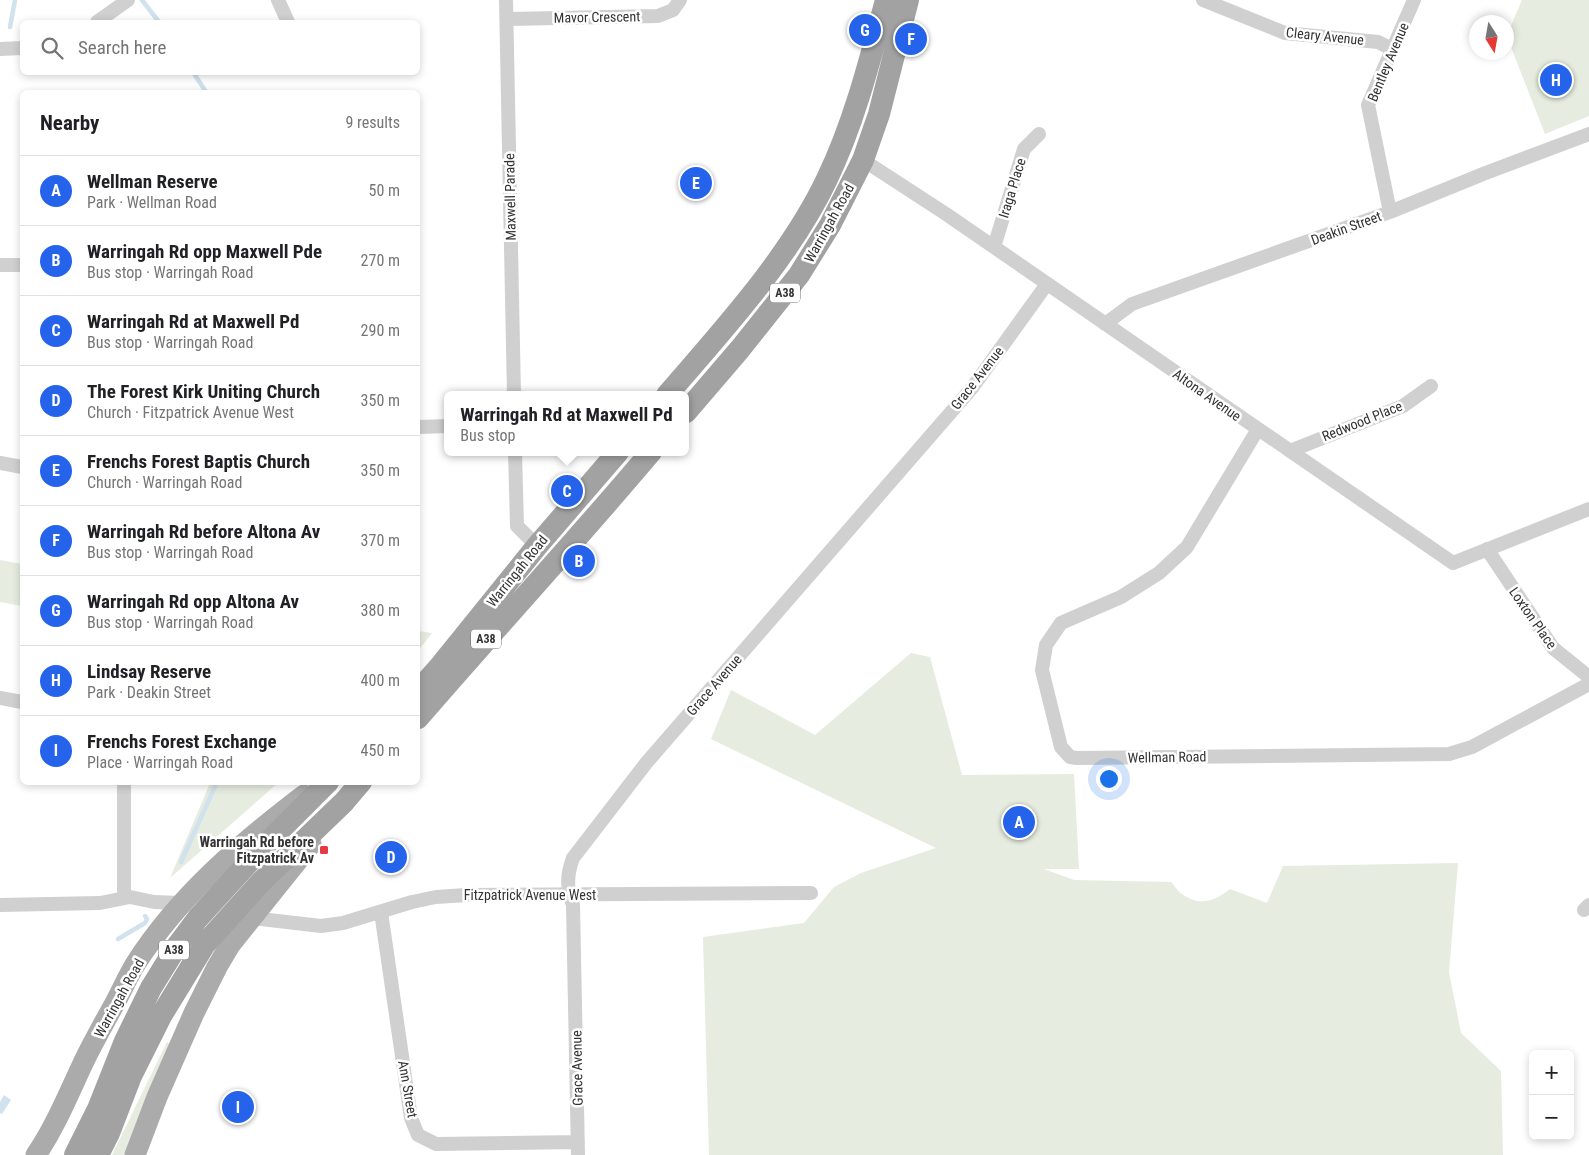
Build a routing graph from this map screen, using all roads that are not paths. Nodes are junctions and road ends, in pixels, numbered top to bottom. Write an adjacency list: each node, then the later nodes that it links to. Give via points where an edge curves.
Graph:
1 (128, 0): 10 (street)
2 (278, 0): 11 (street)
3 (506, 0): 9 (street, Maxwell Parade)
4 (680, 0): 9 (street, Mavor Crescent, via 673,10 658,16)
5 (886, 0): 17 (highway, Warringah Road / A38, via 868,67)
6 (908, 0): 18 (highway, Warringah Road / A38, via 879,114)
7 (1203, 0): 14 (street, Cleary Avenue, via 1285,33 1378,42)
8 (1414, 0): 14 (street, Bentley Avenue)
9 (507, 19): 26 (street, Maxwell Parade)
10 (100, 20)
11 (287, 20)
12 (20, 48): 13 (street)
13 (0, 49)
14 (1392, 49): 19 (street, Bentley Avenue, via 1368,105)
15 (1039, 134): 20 (street, Iraga Place, via 1024,149)
16 (1589, 134): 19 (street, Deakin Street)
17 (842, 142): 18 (highway, Altona Avenue); 27 (highway, Warringah Road / A38, via 813,205 780,254 729,322)
18 (863, 160): 20 (street, Altona Avenue); 28 (highway, Warringah Road / A38, via 830,225 799,275)
19 (1390, 212): 24 (street, Deakin Street, via 1132,304)
20 (994, 247): 23 (street, Altona Avenue)
21 (0, 265): 22 (street)
22 (20, 265)
23 (1047, 284): 24 (street, Altona Avenue); 54 (street, Grace Avenue, via 972,388 647,762 573,858 568,874)
24 (1105, 324): 31 (street, Altona Avenue)
25 (1431, 386): 32 (street, Redwood Place, via 1403,406)
26 (514, 391)
27 (670, 391)
28 (689, 408)
29 (420, 426): 30 (street)
30 (444, 426)
31 (1258, 429): 32 (street, Altona Avenue); 43 (street, Wellman Road, via 1188,547 1159,573 1121,597 1061,623 1046,644 1042,670 1061,747 1070,757 1449,754 1472,746)
32 (1290, 451): 40 (street, Altona Avenue, via 1452,563)
33 (515, 456): 39 (street, via 517,526)
34 (615, 456): 39 (highway, Warringah Road / A38)
35 (649, 456): 41 (highway, Warringah Road / A38)
36 (0, 463): 37 (street)
37 (20, 468)
38 (1589, 509): 40 (street, Altona Avenue)
39 (537, 546): 41 (highway); 44 (highway, Warringah Road / A38)
40 (1487, 550): 42 (street, Loxton Place, via 1553,648)
41 (557, 562): 47 (highway, Warringah Road / A38)
42 (1589, 677)
43 (1589, 684)
44 (420, 689)
45 (0, 698): 46 (street)
46 (20, 702)
47 (420, 716)
48 (124, 785): 55 (street)
49 (316, 785): 56 (main road, Warringah Road / A38, via 250,839)
50 (325, 785): 62 (highway, Warringah Road / A38, via 262,848 177,946 151,988 125,1041 98,1109)
51 (358, 785): 52 (highway, A38)
52 (344, 802): 59 (main road, A38); 63 (highway, A38, via 262,880 205,944 131,1076)
53 (811, 893): 54 (street, Fitzpatrick Avenue West)
54 (569, 895): 58 (street, Fitzpatrick Avenue West, via 436,897); 60 (street, Grace Avenue, via 573,905)
55 (127, 898): 56 (street); 57 (street, via 100,903)
56 (180, 903): 61 (main road, Warringah Road / A38, via 136,964)
57 (0, 905)
58 (381, 912): 59 (street, Fitzpatrick Avenue West, via 321,926); 60 (street, Ann Street, via 411,1118 418,1135 436,1144)
59 (252, 918): 64 (main road, A38, via 230,945 194,1013)
60 (578, 1148)
61 (36, 1155)
62 (75, 1155)
63 (98, 1155)
64 (135, 1155)

